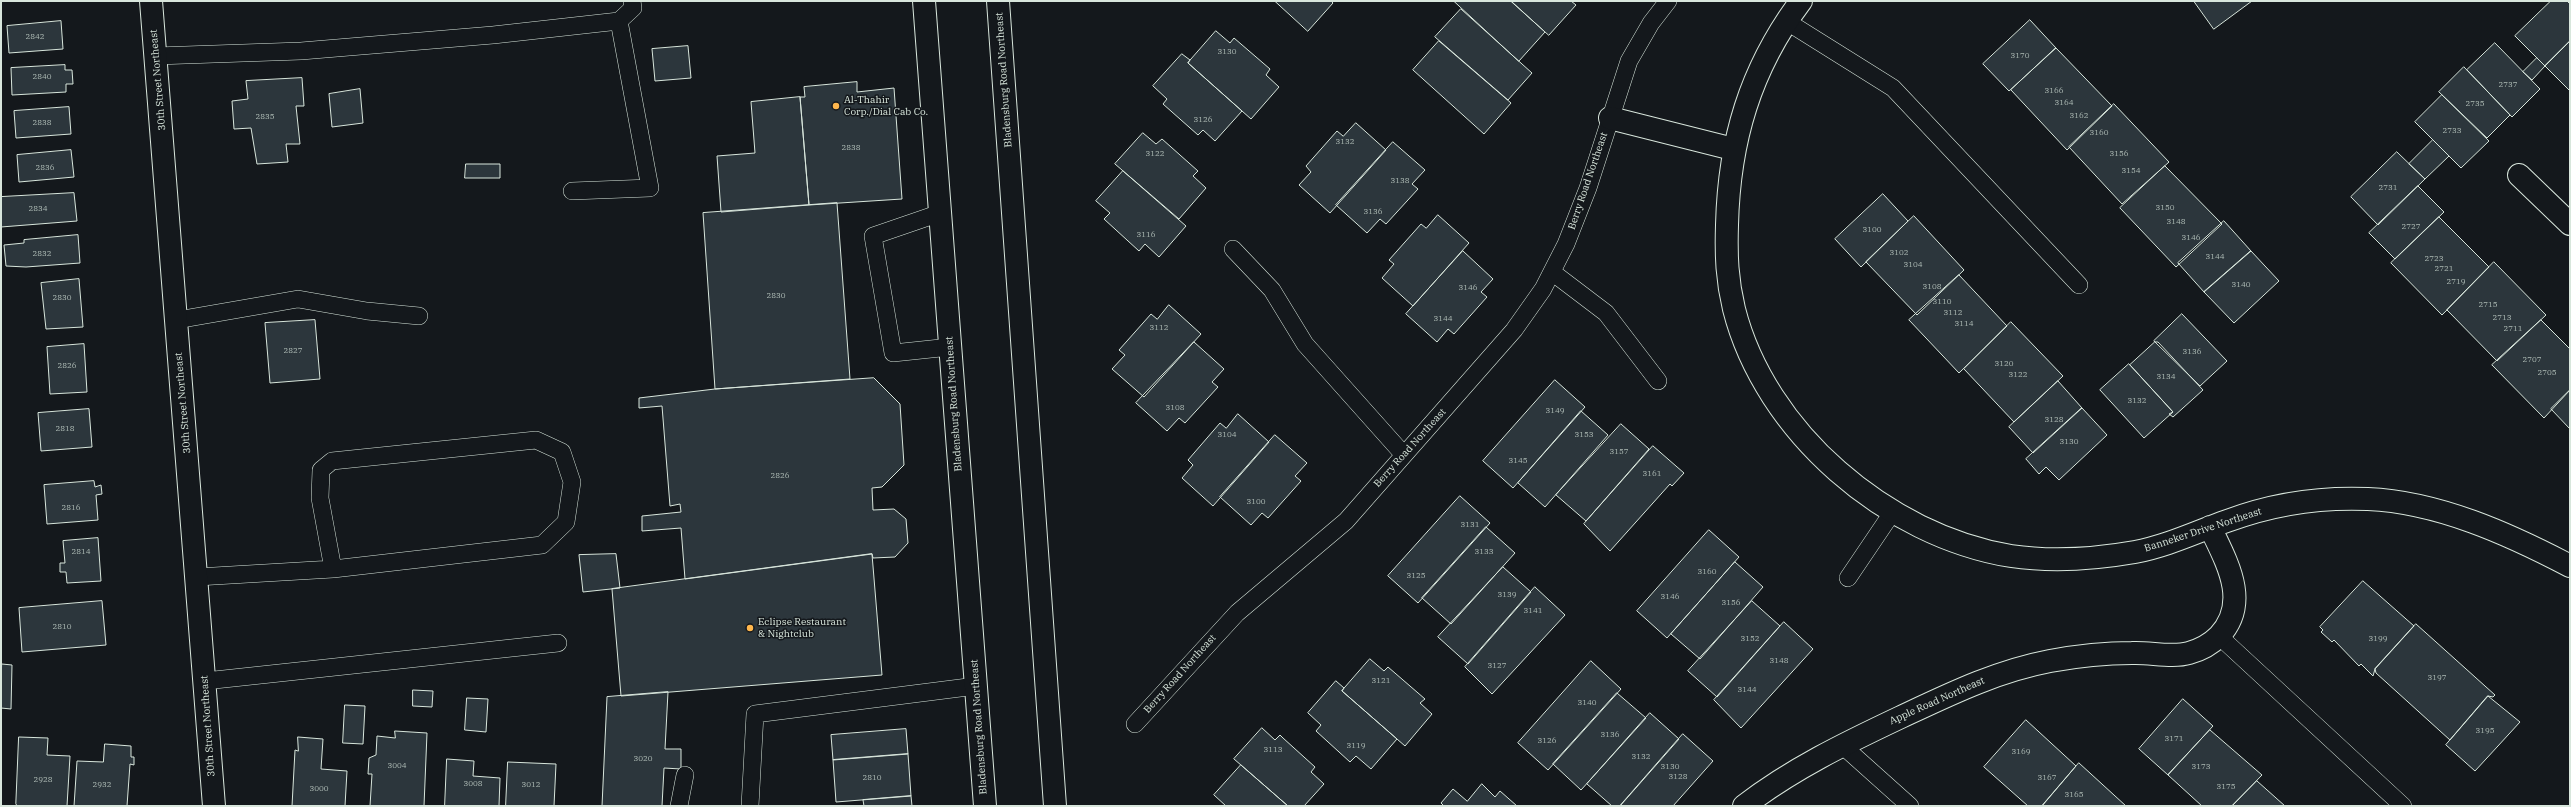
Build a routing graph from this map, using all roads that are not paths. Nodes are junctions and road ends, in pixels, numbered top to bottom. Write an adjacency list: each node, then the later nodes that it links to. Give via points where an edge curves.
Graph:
1 (152, 1): 9 (street, 30th Street Northeast)
2 (632, 1): 7 (lane, via 633,8)
3 (924, 1): 14 (street, Bladensburg Road Northeast)
4 (998, 1): 41 (street, Bladensburg Road Northeast)
5 (1668, 1): 10 (lane, Berry Road Northeast, via 1651,23 1629,60)
6 (1801, 1): 8 (street, Banneker Drive Northeast)
7 (619, 21): 9 (lane, via 493,35 301,51); 13 (lane, via 650,188)
8 (1786, 21): 11 (street, Banneker Drive Northeast, via 1755,81); 18 (lane, via 1893,88)
9 (156, 56): 20 (street, 30th Street Northeast)
10 (1610, 118): 11 (street); 17 (lane, Berry Road Northeast, via 1588,188)
11 (1733, 149): 24 (street, Banneker Drive Northeast, via 1728,194 1726,277 1737,321 1757,370 1784,413 1817,453 1853,484)
12 (2519, 175): 15 (street)
13 (572, 191)
14 (940, 213): 21 (street, Bladensburg Road Northeast); 21 (lane, via 873,236 893,353)
15 (2570, 224)
16 (1233, 249): 23 (lane, via 1272,290 1305,344)
17 (1552, 272): 22 (lane, via 1606,313); 23 (lane, Berry Road Northeast, via 1514,330)
18 (2079, 285)
19 (419, 316): 20 (lane, via 367,311 298,299)
20 (177, 320): 28 (street, 30th Street Northeast)
21 (950, 346): 33 (street, Bladensburg Road Northeast)
22 (1658, 381)
23 (1404, 455): 34 (lane, Berry Road Northeast, via 1346,521 1222,628)
24 (1894, 510): 25 (street, Banneker Drive Northeast, via 1963,543 2010,556 2030,558 2081,558 2136,552 2188,537); 29 (lane)
25 (2210, 527): 26 (street, Banneker Drive Northeast, via 2277,506 2308,501 2369,499 2400,503 2453,516 2525,544); 30 (street, Apple Road Northeast, via 2235,586 2231,616)
26 (2570, 566)
27 (333, 570): 27 (lane, via 542,545 566,522 572,482 562,452 536,440 332,461 321,470 320,498); 28 (lane)
28 (197, 577): 32 (street, 30th Street Northeast)
29 (1848, 578)
30 (2219, 636): 35 (street, Apple Road Northeast, via 2205,648 2188,654 2133,652 2086,655 2020,668 1963,688); 44 (lane)
31 (558, 643): 32 (lane)
32 (205, 681): 37 (street, 30th Street Northeast)
33 (976, 686): 39 (lane, via 755,714); 40 (street, Bladensburg Road Northeast)
34 (1135, 724)
35 (1842, 746): 42 (street, Apple Road Northeast, via 1806,763); 43 (lane)
36 (685, 775): 38 (lane)
37 (214, 806)
38 (679, 806)
39 (750, 806)
40 (985, 806)
41 (1055, 806)
42 (1744, 806)
43 (1910, 806)
44 (2404, 806)

